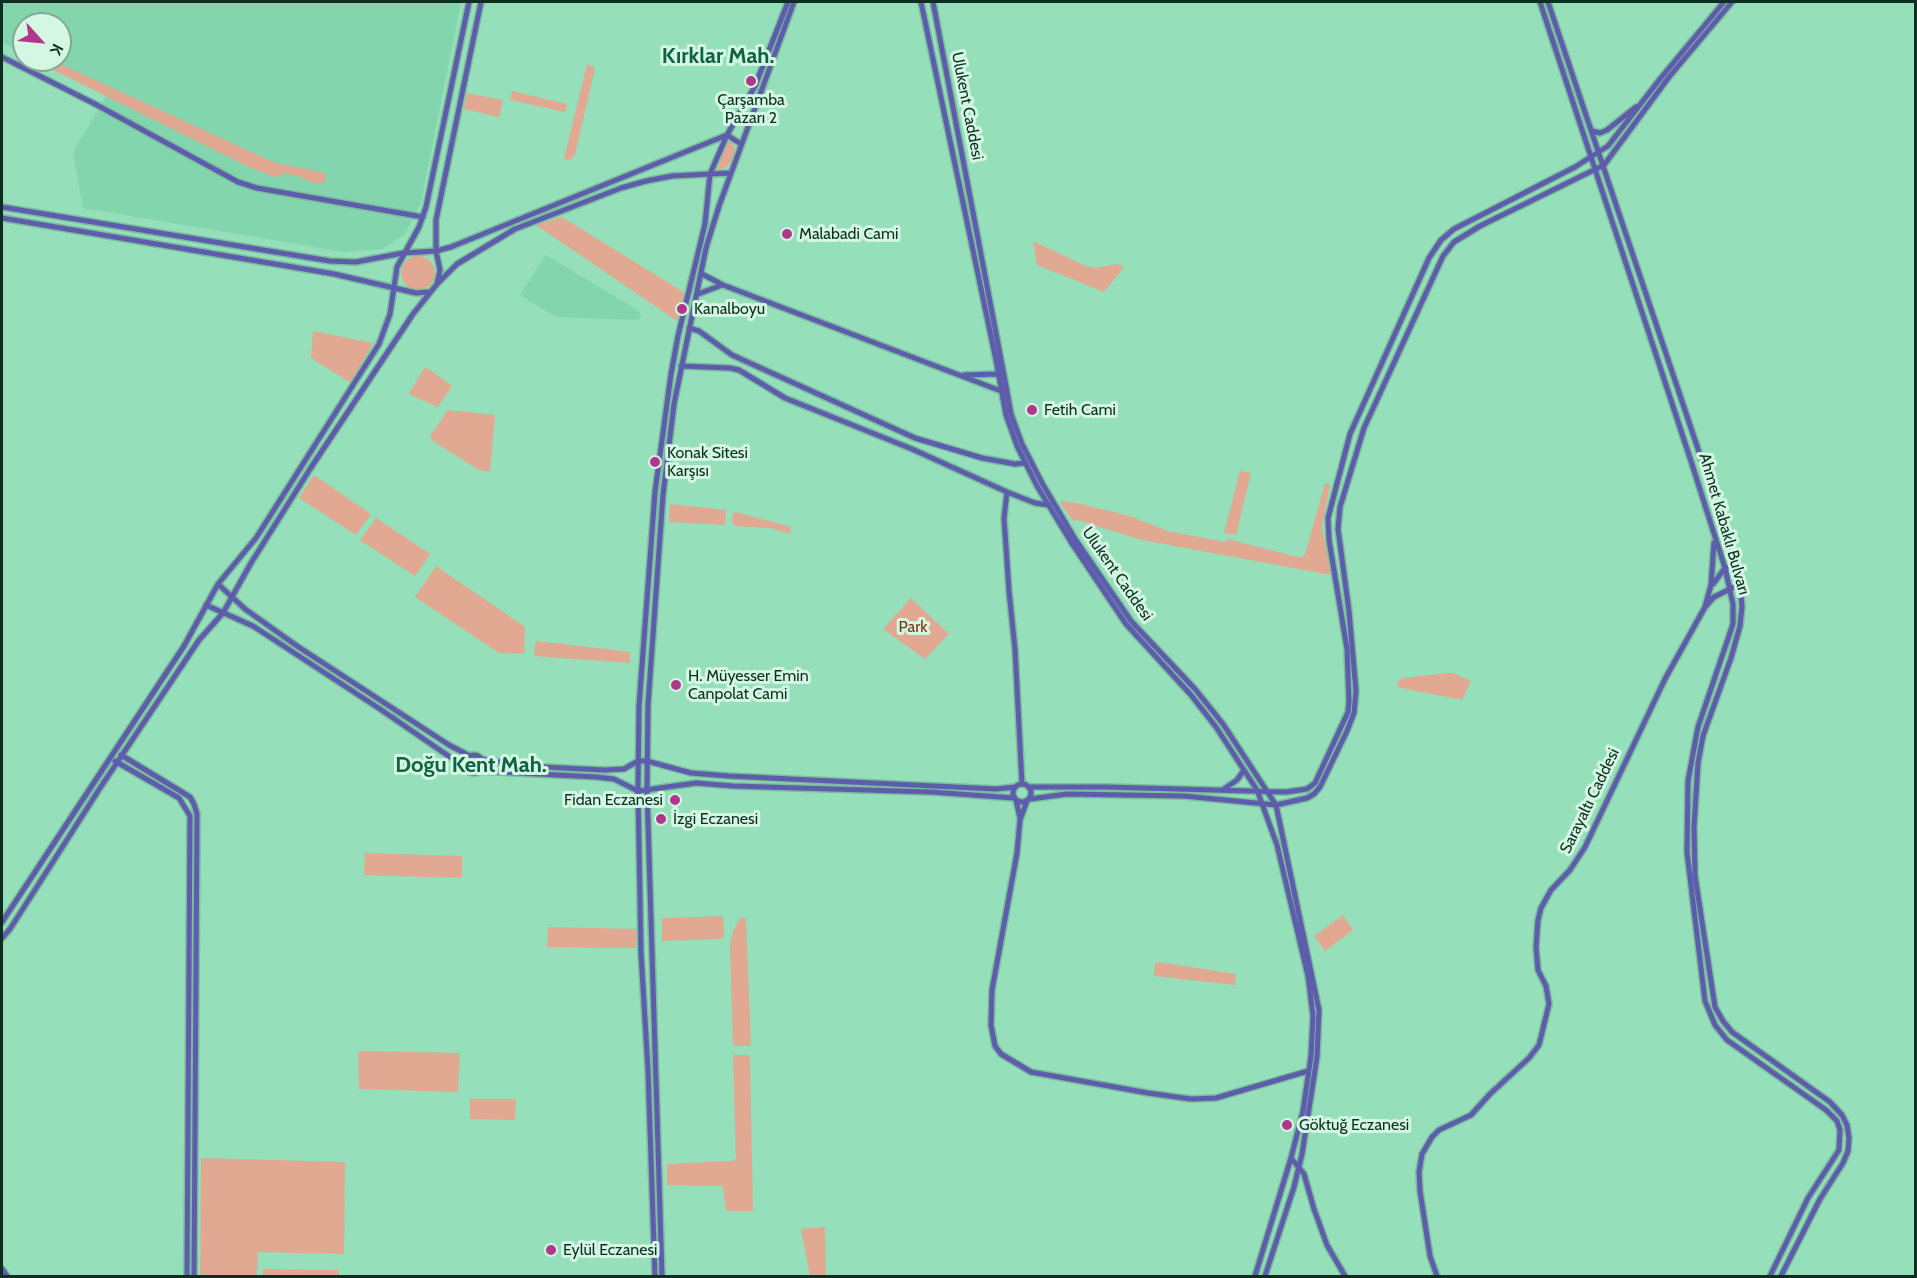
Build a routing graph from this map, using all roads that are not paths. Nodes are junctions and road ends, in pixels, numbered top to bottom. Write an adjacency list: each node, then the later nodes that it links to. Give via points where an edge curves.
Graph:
1 (469, 2): 23 (street)
2 (481, 2): 25 (street, via 439,203)
3 (788, 2): 14 (street, via 755,86)
4 (794, 2): 15 (street)
5 (921, 2): 35 (street)
6 (933, 2): 70 (street, Ulukent Caddesi, via 1005,386 1022,444 1075,539 1131,621 1223,724)
7 (1540, 2): 17 (street, Ahmet Kabaklı Bulvarı)
8 (1548, 2): 13 (street, Ahmet Kabaklı Bulvarı)
9 (1724, 2): 12 (street)
10 (1732, 2): 18 (street, via 1669,77)
11 (2, 57): 23 (street, via 238,182)
12 (1644, 100): 13 (street, via 1607,130); 16 (street)
13 (1592, 131): 16 (street, Ahmet Kabaklı Bulvarı)
14 (726, 135): 15 (street); 21 (street); 25 (street)
15 (741, 144): 20 (street)
16 (1599, 153): 17 (street); 18 (street, Ahmet Kabaklı Bulvarı)
17 (1592, 157): 19 (street, Ahmet Kabaklı Bulvarı); 70 (street, via 1454,229 1429,258 1350,434 1328,518 1347,649 1348,712 1316,783 1297,791)
18 (1604, 165): 19 (street); 42 (street, Ahmet Kabaklı Bulvarı)
19 (1596, 169): 41 (street, Ahmet Kabaklı Bulvarı); 74 (street, via 1480,226 1454,242 1443,256 1365,428 1340,507 1338,529 1356,691 1354,713 1320,787 1307,798)
20 (730, 173): 21 (street); 27 (street)
21 (711, 174): 28 (street, via 646,181 515,229 458,264); 59 (street, via 705,224 678,336 663,428 654,503)
22 (2, 207): 26 (street, via 330,261 356,262)
23 (423, 217): 26 (street)
24 (2, 218): 30 (street)
25 (436, 251): 26 (street); 28 (street, via 440,270)
26 (403, 254): 30 (street)
27 (702, 274): 29 (street); 32 (street)
28 (437, 284): 31 (street)
29 (723, 285): 32 (street); 36 (street)
30 (394, 287): 31 (street); 44 (street, via 388,322 379,344 262,529)
31 (429, 292): 48 (street, via 310,469)
32 (698, 294): 33 (street)
33 (689, 328): 34 (street); 38 (street, via 732,355 915,438 982,458)
34 (681, 366): 39 (street, via 739,370 785,398); 57 (street, via 663,495 648,705)
35 (998, 374): 36 (street); 37 (street)
36 (960, 376): 37 (street)
37 (1002, 391): 38 (street, via 1006,415)
38 (1025, 463): 40 (street)
39 (1007, 492): 40 (street); 63 (street, via 1004,518)
40 (1049, 505): 61 (street, via 1126,624 1191,695)
41 (1715, 538): 43 (street, Ahmet Kabaklı Bulvarı); 46 (street)
42 (1735, 565): 43 (street); 45 (street, Ahmet Kabaklı Bulvarı)
43 (1725, 568): 46 (street); 47 (street, Ahmet Kabaklı Bulvarı)
44 (218, 584): 48 (street); 49 (street)
45 (1740, 584): 47 (street); 92 (street, Ahmet Kabaklı Bulvarı, via 1740,626 1703,736 1694,827 1695,876 1715,1006 1732,1032 1830,1102 1842,1115 1850,1138 1843,1163)
46 (1711, 585): 50 (street)
47 (1729, 588): 50 (street); 91 (street, Ahmet Kabaklı Bulvarı, via 1733,624 1698,727 1688,781 1687,852 1705,1001 1715,1025 1727,1040 1826,1110 1837,1121 1841,1138 1839,1150 1808,1198)
48 (233, 597): 51 (street); 54 (street, via 297,646)
49 (206, 605): 51 (street); 52 (street, via 184,646)
50 (1705, 607): 90 (street, Sarayaltı Caddesi, via 1661,688 1585,848 1541,908 1536,947 1548,1004 1539,1045 1471,1114 1439,1130 1422,1154 1420,1191)
51 (224, 613): 53 (street, via 199,640); 60 (street, via 253,626)
52 (115, 751): 53 (street); 55 (street)
53 (121, 755): 58 (street); 84 (street, via 190,797 197,814)
54 (470, 756): 56 (street); 60 (street)
55 (111, 758): 58 (street); 76 (street)
56 (481, 759): 59 (street, via 523,766 605,770 624,769); 62 (street)
57 (648, 761): 59 (street); 64 (street, via 692,773 729,776); 67 (street)
58 (117, 762): 77 (street); 83 (street, via 179,798 190,816)
59 (638, 762): 69 (street)
60 (466, 768): 62 (street, via 472,773)
61 (1244, 770): 66 (street); 68 (street)
62 (480, 771): 69 (street, via 614,779)
63 (1022, 784): 64 (street); 65 (street)
64 (1015, 787): 71 (street)
65 (1030, 788): 66 (street); 72 (street)
66 (1224, 789): 68 (street)
67 (647, 790): 69 (street); 71 (street, via 696,783); 86 (street)
68 (1257, 790): 70 (street); 73 (street)
69 (638, 791): 85 (street)
70 (1268, 791): 74 (street, Ulukent Caddesi)
71 (1015, 799): 72 (street); 75 (street)
72 (1029, 800): 73 (street, via 1066,794 1184,796); 75 (street)
73 (1263, 805): 74 (street); 78 (street, via 1277,845 1308,976 1313,1016)
74 (1276, 805): 80 (street, Ulukent Caddesi, via 1319,1010 1311,1106)
75 (1020, 820): 78 (street, via 992,990 991,1025 995,1046 1001,1054 1031,1072 1191,1099 1216,1098)
76 (2, 922)
77 (2, 938)
78 (1308, 1071): 79 (street)
79 (1291, 1158): 80 (street); 87 (street)
80 (1299, 1166): 88 (street, Ulukent Caddesi); 89 (street, via 1328,1245)
81 (2, 1269): 82 (street)
82 (7, 1276)
83 (187, 1276)
84 (194, 1276)
85 (655, 1276)
86 (662, 1276)
87 (1255, 1276)
88 (1265, 1276)
89 (1345, 1276)
90 (1437, 1276)
91 (1770, 1276)
92 (1781, 1276)

